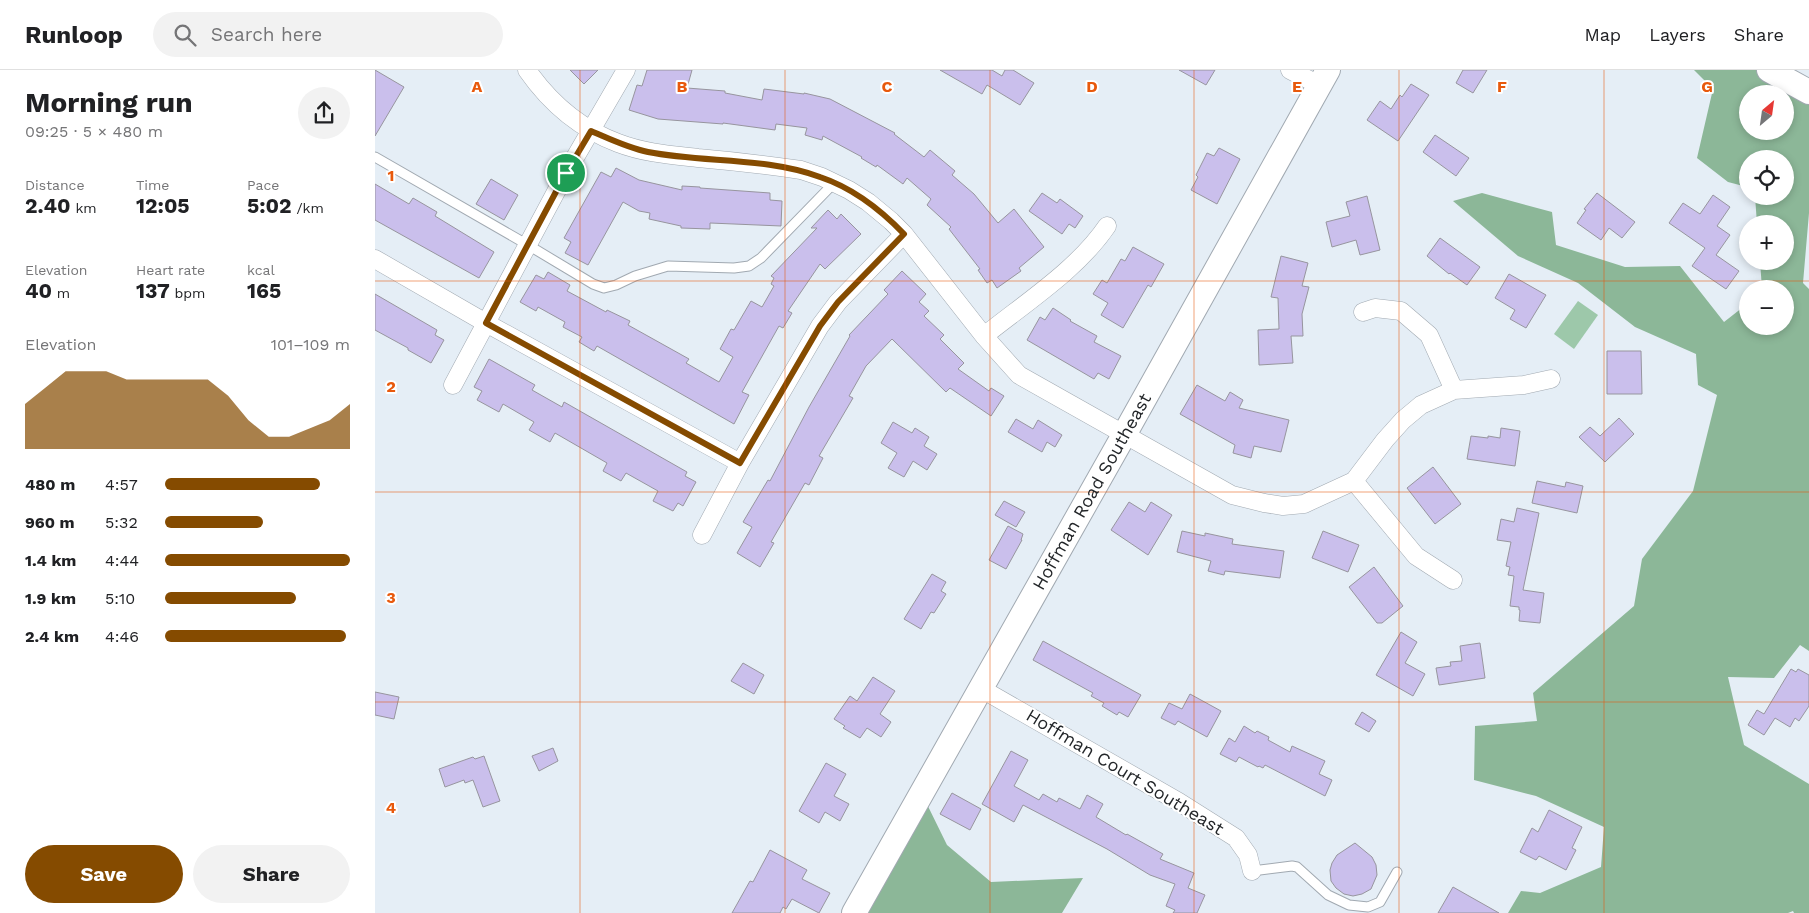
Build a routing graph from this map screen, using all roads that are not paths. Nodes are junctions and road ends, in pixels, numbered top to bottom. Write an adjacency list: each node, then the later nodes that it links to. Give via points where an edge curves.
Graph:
1 (527, 70): 7 (street, via 549,98)
2 (627, 70): 7 (street)
3 (1290, 70): 5 (street)
4 (1769, 70): 6 (street)
5 (1324, 78): 20 (street, Hoffman Road Southeast)
6 (1809, 92)
7 (591, 131): 9 (street, via 647,152 801,170); 12 (street)
8 (375, 158): 12 (lane)
9 (834, 183): 11 (street, via 868,202); 12 (lane, via 761,258 749,266 668,266 604,288)
10 (1107, 226): 16 (street, via 1095,244 1069,268)
11 (904, 234): 16 (street); 21 (street, via 838,302 820,326)
12 (528, 245): 15 (street)
13 (375, 259): 15 (street)
14 (1363, 312): 19 (street, via 1375,308 1401,311 1429,335)
15 (486, 323): 18 (street); 21 (street)
16 (984, 336): 20 (street, via 1019,375)
17 (1551, 379): 19 (street, via 1524,386)
18 (453, 384)
19 (1454, 390): 22 (street, via 1421,405 1403,420)
20 (1124, 435): 22 (street, via 1232,494 1264,503 1283,506 1304,504); 25 (street, Hoffman Road Southeast)
21 (740, 463): 23 (street)
22 (1354, 481): 24 (street, via 1416,556)
23 (702, 535)
24 (1453, 580)
25 (981, 688): 26 (street, Hoffman Court Southeast, via 1236,838 1248,855); 28 (street, Hoffman Road Southeast)
26 (1252, 871): 27 (lane, via 1297,867 1328,895 1349,905 1368,908 1380,902)
27 (1397, 872)
28 (854, 913)

